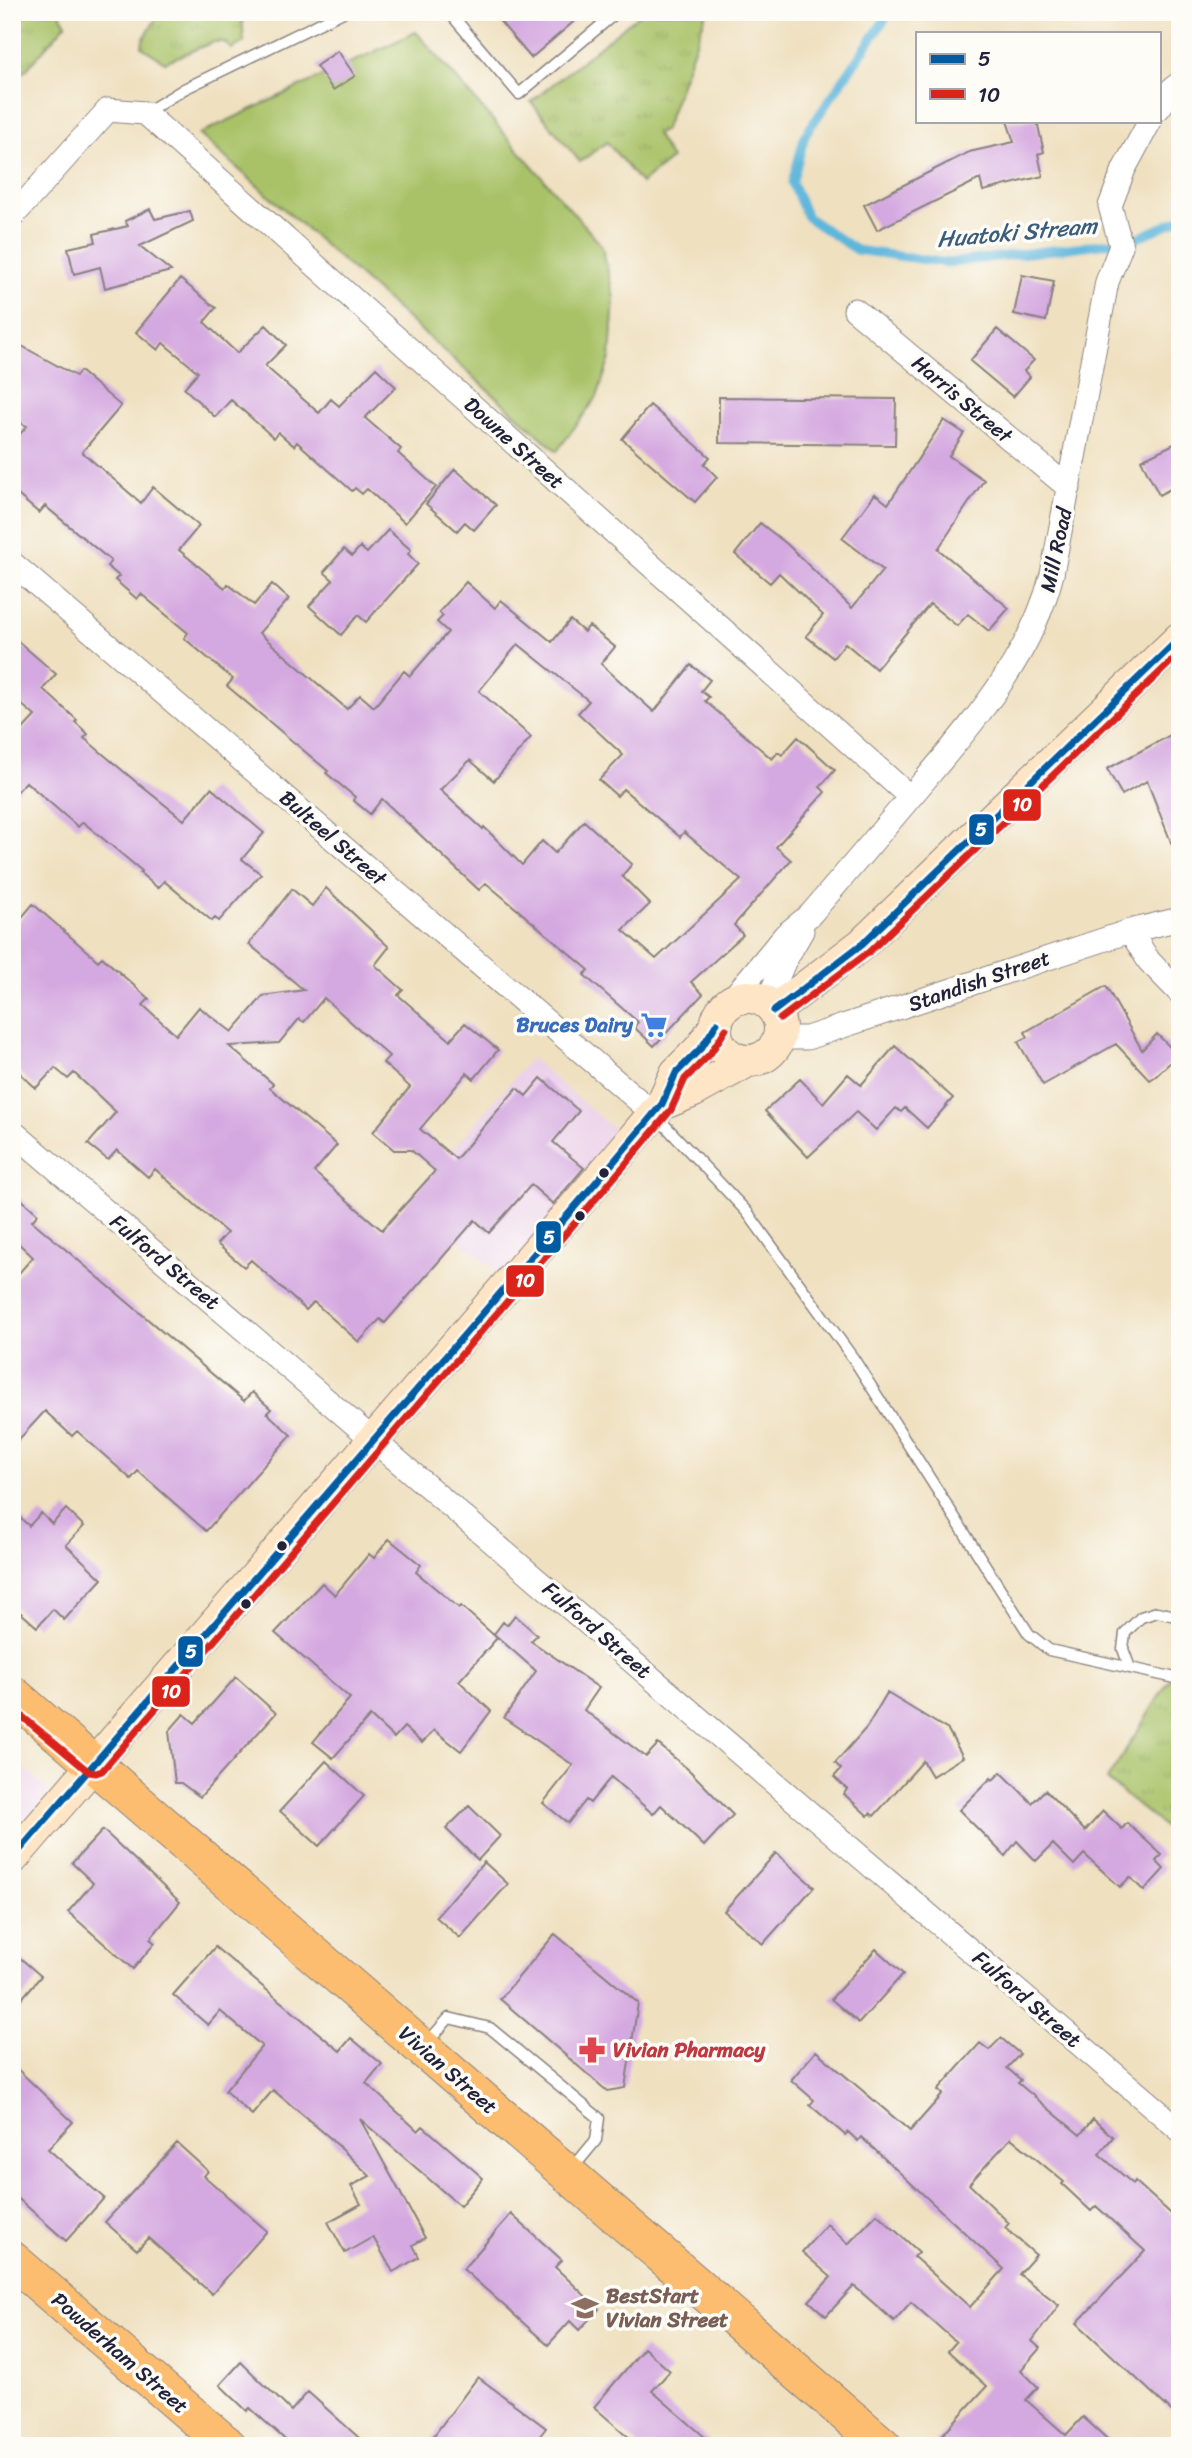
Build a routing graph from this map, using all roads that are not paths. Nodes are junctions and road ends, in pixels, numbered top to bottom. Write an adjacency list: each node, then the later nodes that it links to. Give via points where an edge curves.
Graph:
1 (343, 12): 6 (lane, via 184,89)
2 (449, 12): 3 (lane, via 519,94)
3 (617, 12)
4 (1180, 83): 5 (street)
5 (1160, 107)
6 (145, 113): 8 (street, via 108,110); 13 (street, Downe Street)
7 (1149, 122): 10 (street, Mill Road, via 1110,206 1121,246 1107,282)
8 (12, 217)
9 (855, 310): 10 (street, Harris Street)
10 (1069, 488): 13 (street, Mill Road, via 1046,598 1031,634 970,726)
11 (12, 562): 21 (street, Bulteel Street)
12 (1180, 638): 19 (street, via 862,944)
13 (910, 797): 14 (street, Mill Road)
14 (810, 915): 18 (street, Mill Road, via 785,935); 19 (street, Mill Road, via 784,962)
15 (1180, 919): 16 (street, Standish Street)
16 (1130, 932): 17 (street, via 1149,961); 19 (street, Standish Street, via 807,1038)
17 (1180, 993)
18 (722, 1014): 19 (street, via 747,997 758,998); 20 (street, via 716,1032 723,1049); 21 (street, via 702,1047 676,1073)
19 (773, 1017): 20 (street, via 766,1055)
20 (748, 1061): 21 (street)
21 (658, 1108): 23 (street); 25 (lane, via 747,1212 853,1358 1029,1634 1049,1650)
22 (12, 1131): 23 (street, Fulford Street)
23 (374, 1439): 28 (street); 31 (street, Fulford Street)
24 (1180, 1617): 25 (lane, via 1157,1612 1141,1617 1125,1633 1123,1649)
25 (1130, 1668): 26 (lane)
26 (1180, 1679)
27 (12, 1694): 28 (main road, Vivian Street)
28 (95, 1763): 29 (street); 30 (main road, Vivian Street)
29 (12, 1859)
30 (422, 2048): 32 (main road, Vivian Street); 32 (lane, via 449,2018 490,2028 599,2118 596,2140)
31 (1180, 2130)
32 (568, 2174): 35 (main road, Vivian Street)
33 (12, 2260): 34 (main road, Powderham Street)
34 (228, 2446)
35 (883, 2446)

